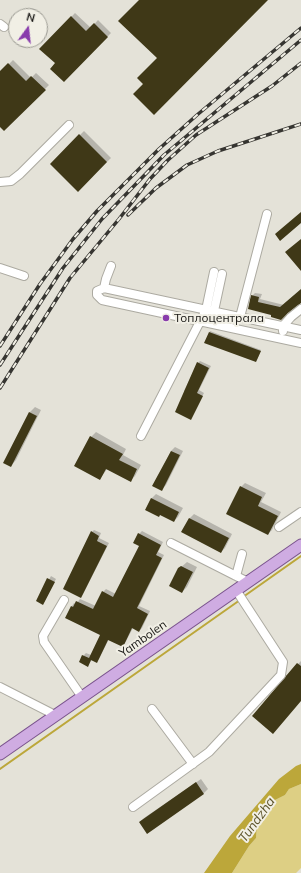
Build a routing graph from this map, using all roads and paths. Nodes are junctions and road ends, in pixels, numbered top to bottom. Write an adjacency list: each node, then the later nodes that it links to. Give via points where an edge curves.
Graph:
1 (69, 125): 2 (street, via 20,174 11,181)
2 (0, 182)
3 (267, 214): 12 (street)
4 (112, 266): 9 (street)
5 (0, 268): 8 (street)
6 (214, 272): 11 (street)
7 (222, 274): 11 (street)
8 (24, 276)
9 (104, 288): 11 (street); 13 (street, via 97,291 96,295 102,300)
10 (301, 309): 14 (street)
11 (210, 310): 12 (street); 13 (street)
12 (240, 317): 14 (street)
13 (200, 321): 16 (street); 18 (street)
14 (283, 326): 15 (street); 16 (street)
15 (301, 330)
16 (281, 339): 17 (street)
17 (301, 343)
18 (141, 436)
19 (301, 512): 20 (street)
20 (279, 527)
21 (171, 543): 24 (street)
22 (301, 545): 25 (main road, Yambolen)
23 (242, 554): 24 (street)
24 (236, 576): 25 (street)
25 (248, 582): 26 (main road, Yambolen)
26 (236, 590): 29 (main road, Yambolen); 33 (street, via 283,662 281,675 209,752)
27 (64, 600): 29 (street, via 44,636 44,642)
28 (0, 687): 31 (street)
29 (82, 697): 31 (main road, Yambolen)
30 (152, 709): 33 (street)
31 (55, 715): 32 (main road, Yambolen)
32 (0, 754)
33 (193, 764): 34 (street)
34 (133, 807)

